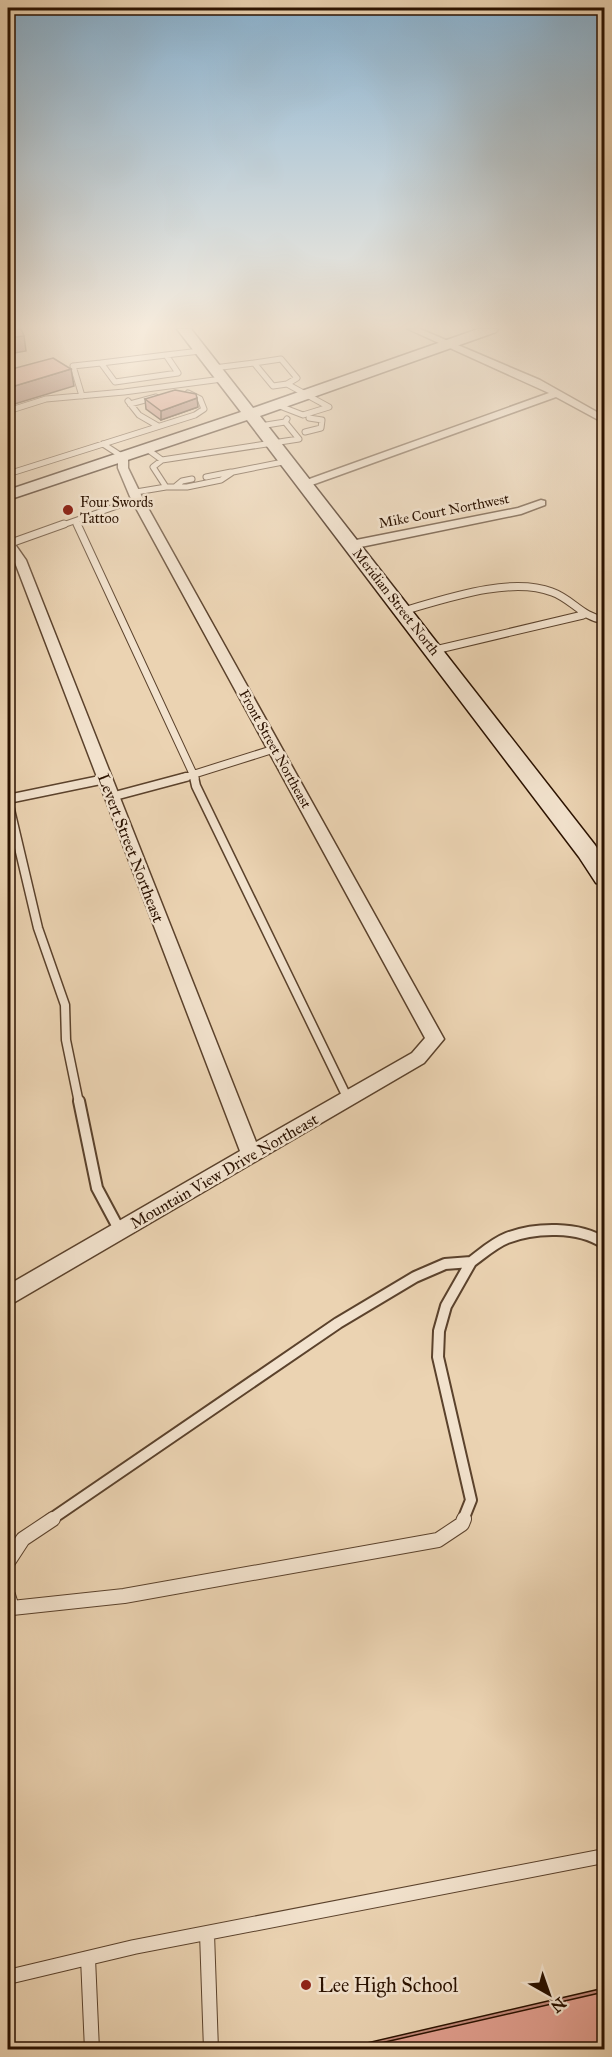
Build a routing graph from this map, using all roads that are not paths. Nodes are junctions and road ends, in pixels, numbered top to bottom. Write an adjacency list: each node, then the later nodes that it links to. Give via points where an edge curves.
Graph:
1 (161, 425): 7 (lane)
2 (236, 425): 11 (street)
3 (259, 425): 10 (street, Meridian Street North)
4 (287, 425): 8 (lane)
5 (307, 425): 8 (lane, via 304,437)
6 (468, 425): 19 (street)
7 (158, 426): 9 (lane)
8 (298, 439): 10 (lane)
9 (103, 444): 12 (lane); 16 (lane)
10 (274, 444): 13 (lane); 14 (street, Meridian Street North)
11 (147, 449): 12 (street); 13 (lane)
12 (123, 457): 22 (street); 23 (street, Front Street Northeast, via 123,468)
13 (162, 460): 21 (lane, via 153,467)
14 (288, 461): 15 (lane); 19 (street, Meridian Street North)
15 (233, 472): 17 (lane); 20 (lane, via 221,480)
16 (8, 474)
17 (206, 477)
18 (192, 479): 20 (lane)
19 (305, 484): 27 (street, Meridian Street North)
20 (176, 486): 21 (lane)
21 (166, 487): 23 (lane)
22 (8, 495)
23 (136, 496): 25 (lane); 32 (street, Front Street Northeast)
24 (541, 503): 27 (street, Mike Court Northwest, via 521,511)
25 (76, 522): 26 (lane); 33 (lane)
26 (8, 544): 34 (street, Levert Street Northeast, via 20,560)
27 (351, 545): 28 (street, Meridian Street North)
28 (403, 610): 29 (lane, via 488,591 534,588 558,595); 31 (street, Meridian Street North)
29 (583, 615): 30 (lane); 31 (lane)
30 (604, 620)
31 (435, 651): 37 (street, Meridian Street North)
32 (274, 749): 33 (lane); 38 (street, Front Street Northeast)
33 (194, 774): 35 (lane); 39 (lane, via 247,896)
34 (105, 779): 35 (street, Levert Street Northeast); 36 (lane)
35 (111, 797): 40 (street, Levert Street Northeast)
36 (8, 800): 41 (lane, via 38,928 65,1005 66,1040 97,1188)
37 (604, 877)
38 (435, 1039): 39 (street, Mountain View Drive Northeast, via 418,1058)
39 (348, 1099): 40 (street, Mountain View Drive Northeast)
40 (251, 1155): 41 (street, Mountain View Drive Northeast)
41 (120, 1231): 44 (street, Mountain View Drive Northeast)
42 (604, 1243): 43 (lane, via 598,1237 567,1231 508,1238)
43 (471, 1262): 45 (lane, via 445,1264 415,1277 338,1323 23,1539); 46 (lane, via 446,1306 439,1331 438,1357 471,1500 462,1524 438,1540 124,1596 12,1608)
44 (8, 1296)
45 (8, 1562)
46 (8, 1595)
47 (604, 1856): 48 (lane)
48 (207, 1933): 49 (lane); 52 (lane)
49 (88, 1958): 50 (lane); 51 (lane)
50 (8, 1977)
51 (92, 2049)
52 (211, 2049)

